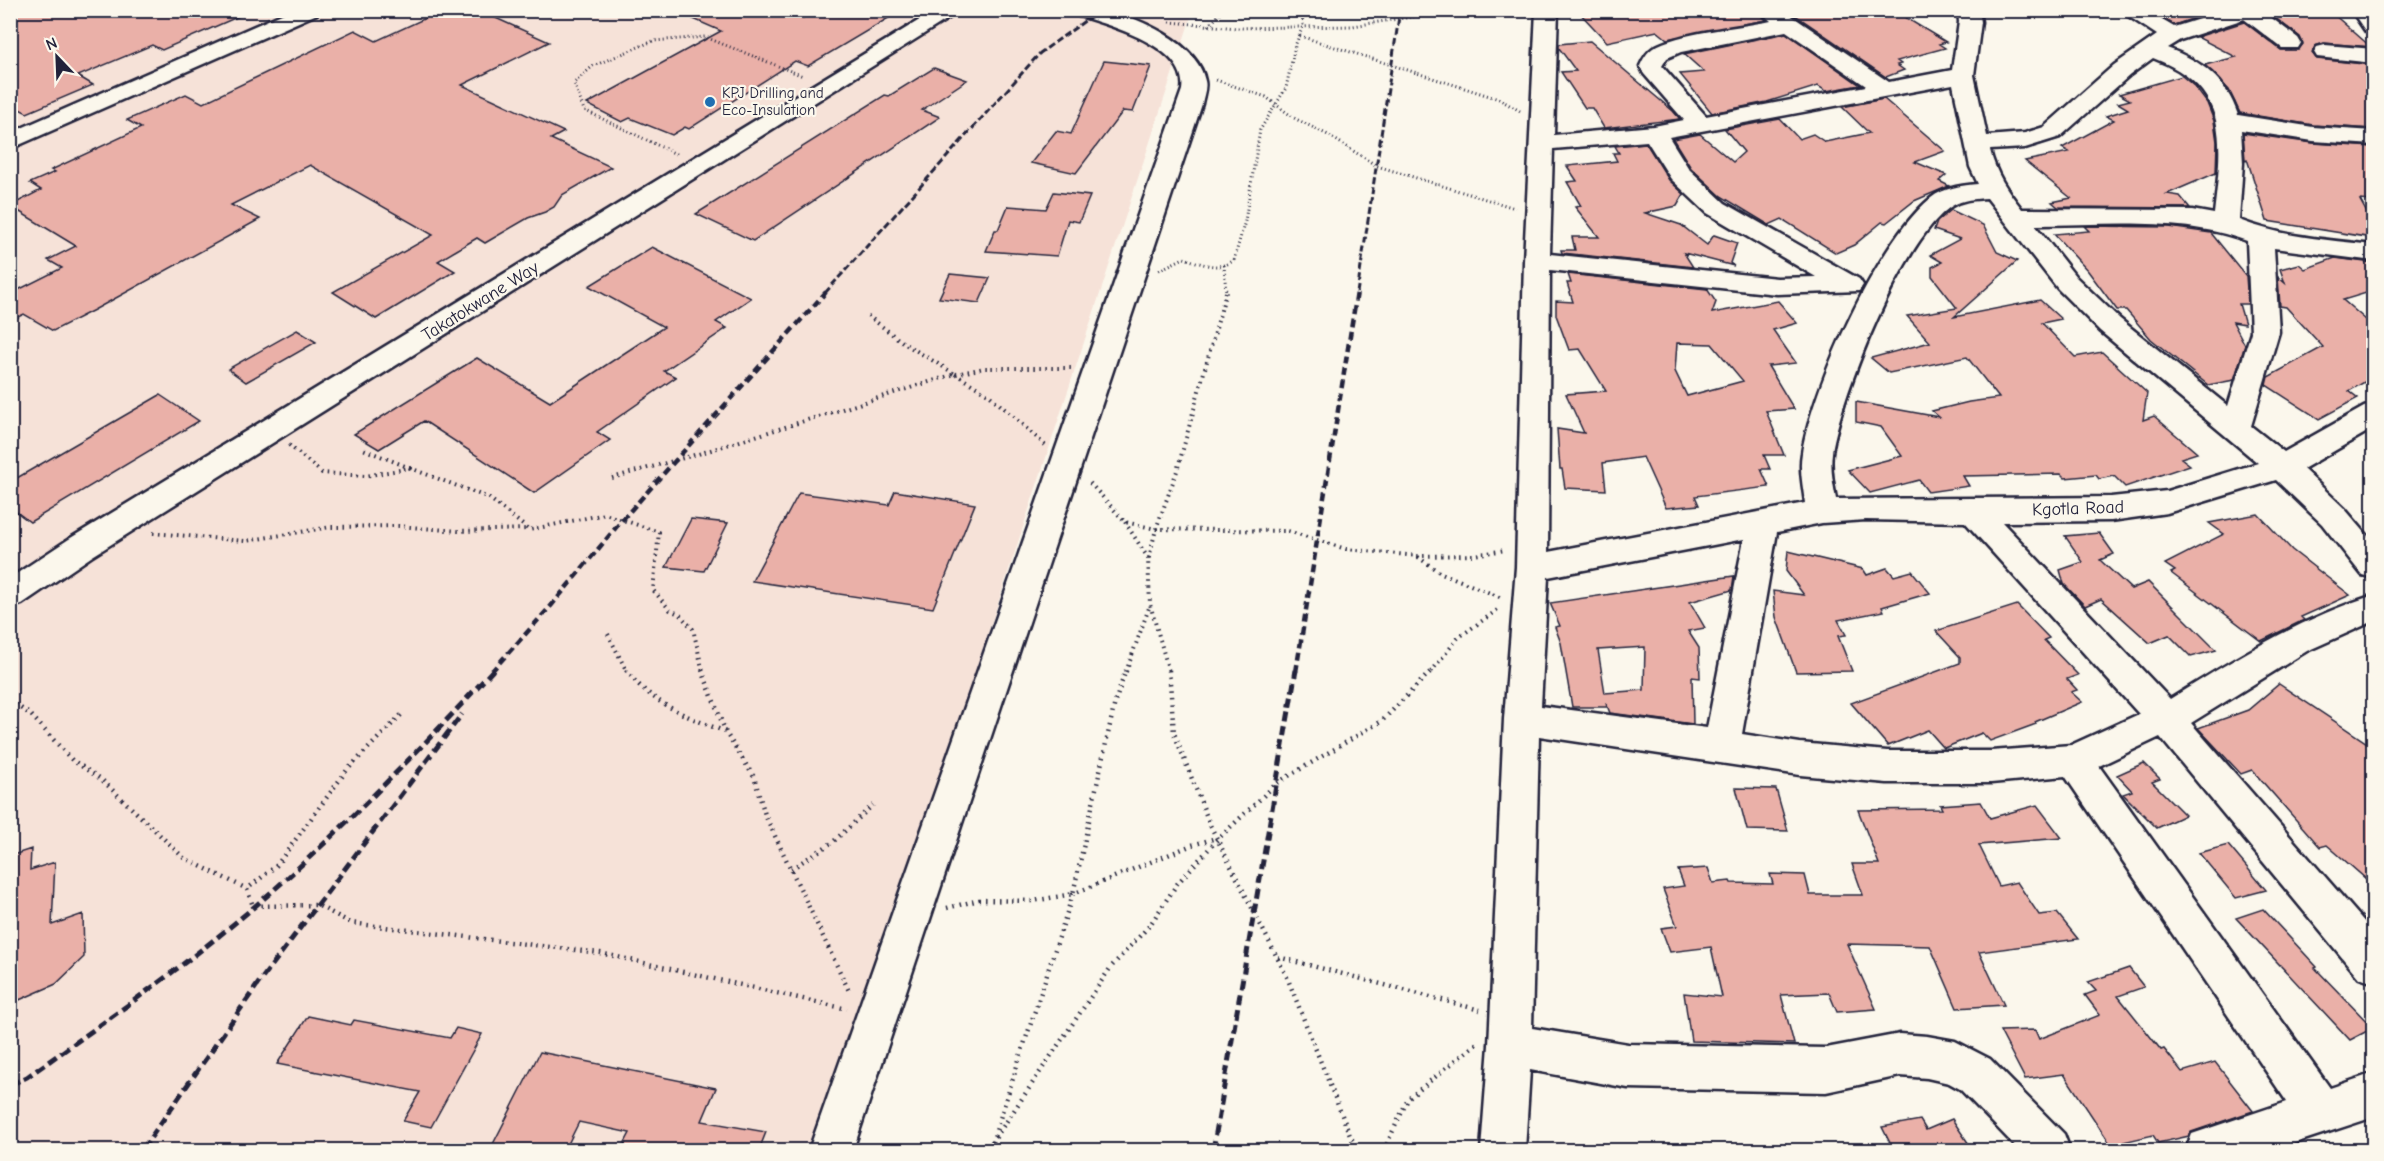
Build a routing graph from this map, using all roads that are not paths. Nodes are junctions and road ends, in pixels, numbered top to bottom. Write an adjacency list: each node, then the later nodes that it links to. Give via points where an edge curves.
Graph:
1 (310, 10): 23 (street)
2 (952, 10): 42 (street, Takatokwane Way)
3 (1080, 10): 52 (street, via 1153,36 1173,48 1192,74 1190,104 911,917 865,1024)
4 (1547, 10): 24 (street)
5 (1770, 10): 10 (street)
6 (1968, 10): 17 (street)
7 (2129, 10): 12 (street)
8 (2361, 10): 11 (street)
9 (2250, 11): 12 (street); 13 (street)
10 (1791, 24): 18 (street); 20 (street, via 1684,44 1655,56 1651,66 1655,75)
11 (2373, 27)
12 (2172, 35): 14 (street)
13 (2290, 43)
14 (2152, 50): 19 (street, via 2188,65 2209,81 2217,90); 25 (street, via 2122,70 2052,132 2030,141)
15 (2325, 52): 16 (street)
16 (2373, 56)
17 (1963, 75): 18 (street); 25 (street)
18 (1883, 88): 20 (street)
19 (2229, 120): 22 (street, via 2313,134); 28 (street)
20 (1699, 123): 21 (street)
21 (1654, 133): 24 (street); 32 (street, via 1680,174 1716,208)
22 (2373, 138)
23 (10, 142)
24 (1541, 143): 31 (street)
25 (1977, 143): 26 (street, via 1982,167)
26 (1994, 190): 27 (street); 33 (street, via 1956,195 1933,209)
27 (2016, 217): 28 (street, via 2173,217); 35 (street, via 2067,283 2110,325)
28 (2226, 224): 29 (street)
29 (2260, 237): 30 (street); 35 (street, via 2265,332)
30 (2373, 253)
31 (1537, 261): 32 (street, via 1777,286); 40 (street)
32 (1846, 284): 33 (street)
33 (1878, 294): 37 (street, via 1851,345 1819,443 1817,475)
34 (2373, 414): 36 (street, Kgotla Road)
35 (2236, 427): 36 (street)
36 (2282, 467): 38 (street, Kgotla Road, via 2167,502 2110,509); 41 (street, via 2333,516)
37 (1822, 511): 38 (street, Kgotla Road, via 1866,508); 39 (street, Kgotla Road)
38 (1974, 512): 45 (street)
39 (1763, 522): 40 (street, Kgotla Road, via 1597,557); 46 (street)
40 (1519, 558): 44 (street)
41 (2373, 566)
42 (10, 595)
43 (2373, 608): 45 (street, via 2317,631)
44 (1522, 719): 46 (street); 49 (street)
45 (2168, 720): 47 (street); 48 (street)
46 (1722, 747): 47 (street, via 1887,767 1991,767)
47 (2074, 760): 51 (street)
48 (2373, 964)
49 (1496, 1042): 53 (street); 54 (street, via 1628,1066 1826,1070 1900,1055 1927,1057 1955,1063 1975,1074)
50 (2373, 1095): 51 (street)
51 (2320, 1113): 55 (street)
52 (831, 1150)
53 (1503, 1150)
54 (2048, 1150)
55 (2208, 1150)

